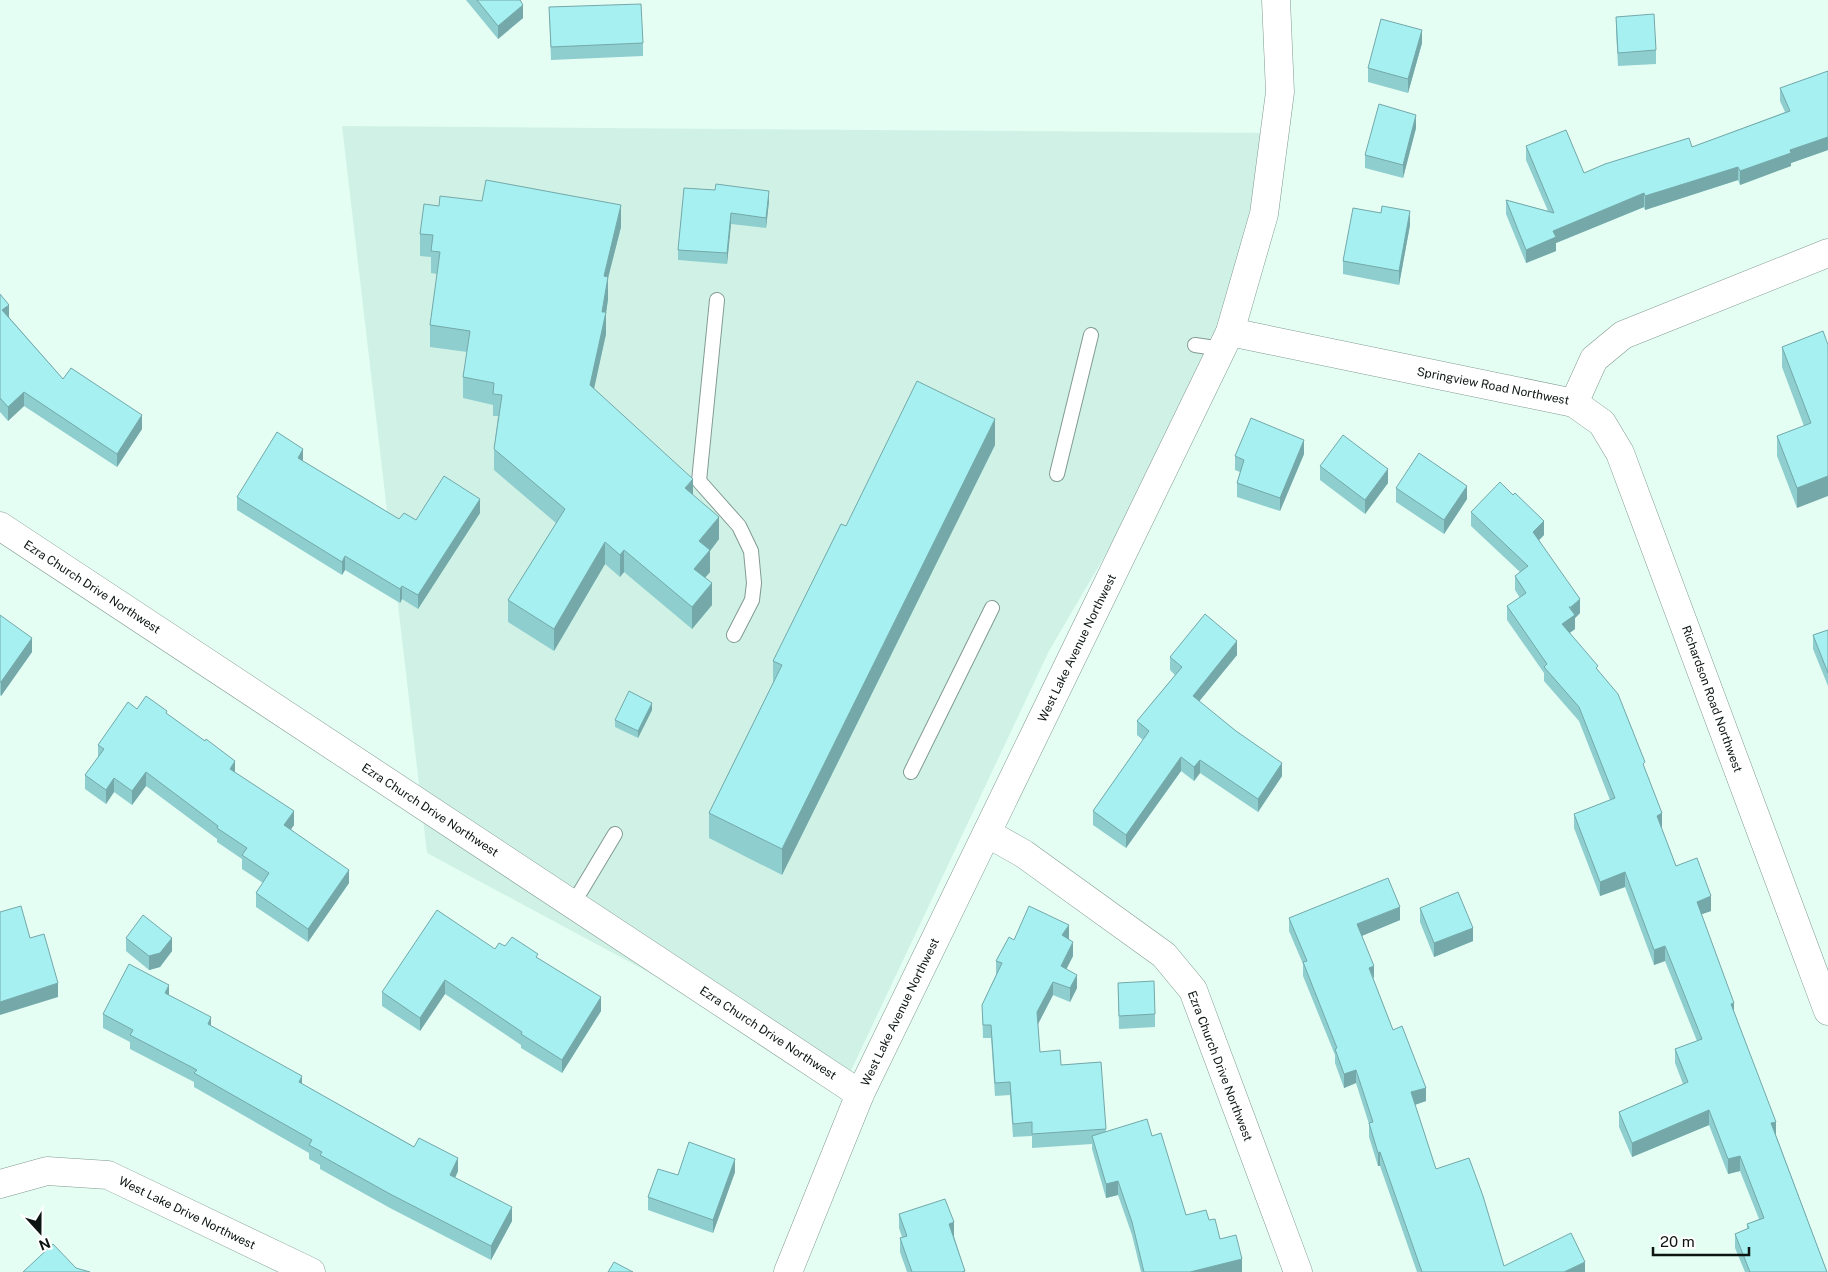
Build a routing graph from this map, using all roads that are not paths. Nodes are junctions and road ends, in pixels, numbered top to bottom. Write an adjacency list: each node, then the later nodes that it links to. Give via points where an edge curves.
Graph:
1 (1276, 0): 5 (street, West Lake Avenue Northwest, via 1280,92 1264,214)
2 (1828, 253): 7 (street, Springview Road Northwest, via 1623,334 1594,359)
3 (717, 300): 11 (lane, via 699,481 739,526 751,551 752,600)
4 (1091, 335): 8 (lane)
5 (1226, 340): 6 (lane); 7 (street, Springview Road Northwest); 13 (street, West Lake Avenue Northwest)
6 (1195, 345)
7 (1574, 403): 16 (street, Richardson Road Northwest, via 1602,423 1620,453)
8 (1057, 474)
9 (0, 526): 15 (street, Ezra Church Drive Northwest)
10 (992, 608): 12 (lane)
11 (734, 635)
12 (911, 772)
13 (987, 833): 17 (street, West Lake Avenue Northwest); 21 (street, Ezra Church Drive Northwest, via 1024,854 1164,955 1193,990)
14 (615, 834): 15 (lane)
15 (573, 904): 17 (street, Ezra Church Drive Northwest)
16 (1828, 1011)
17 (860, 1094): 20 (street, West Lake Avenue Northwest)
18 (0, 1184): 19 (street, West Lake Drive Northwest, via 48,1170 108,1175)
19 (311, 1272)
20 (788, 1272)
21 (1298, 1272)

